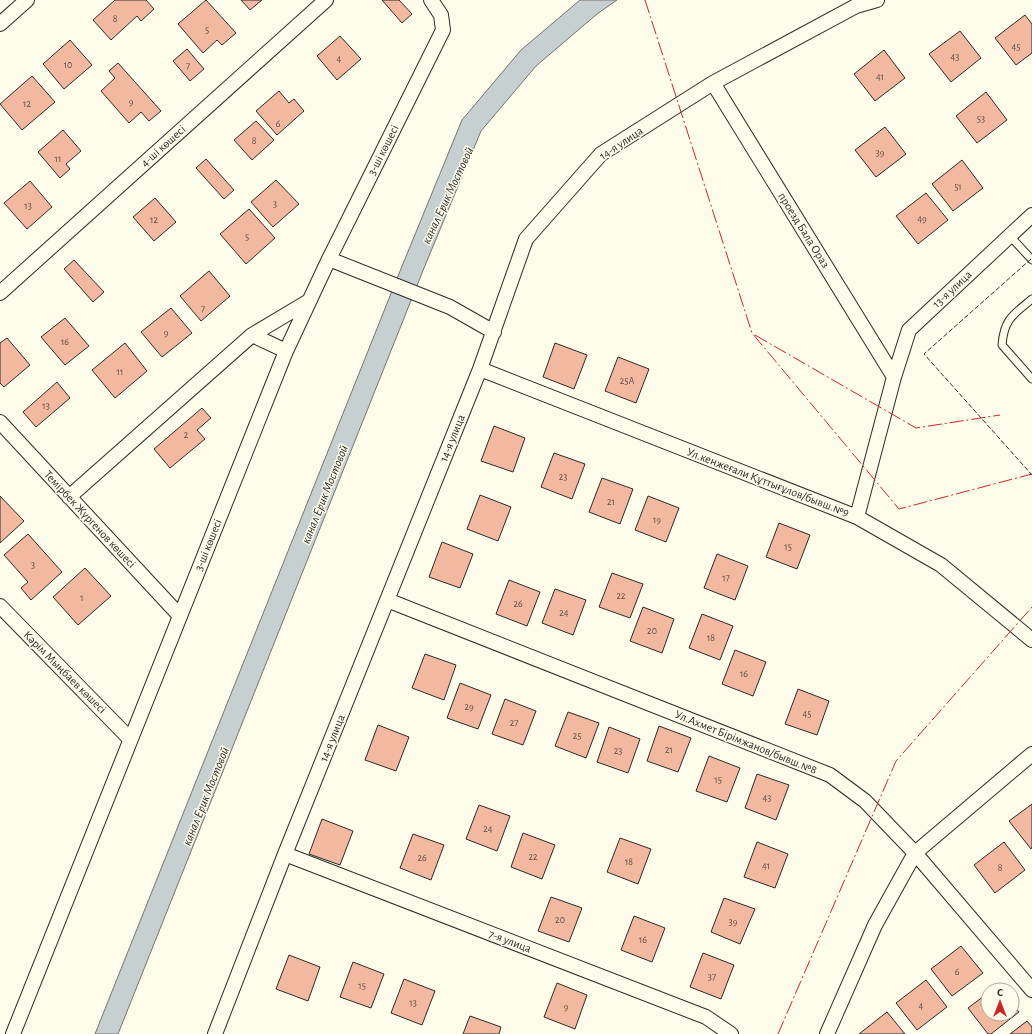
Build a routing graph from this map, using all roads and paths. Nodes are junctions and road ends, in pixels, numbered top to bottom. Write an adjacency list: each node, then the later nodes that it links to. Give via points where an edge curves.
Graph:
1 (27, 0): 5 (street)
2 (326, 0): 11 (street, 4-ші көшесі)
3 (431, 0): 9 (street, 3-ші көшесі, via 441,15 443,30)
4 (876, 0): 6 (street, 14-я улица, via 856,6)
5 (0, 24)
6 (713, 83): 14 (street, 14-я улица, via 601,154 526,239); 18 (street, проезд Бала Ораз)
7 (1032, 215): 8 (street, 13-я улица)
8 (1010, 236): 10 (lane); 18 (street, 13-я улица, via 909,330)
9 (329, 259): 13 (street, 3-ші көшесі); 14 (street, via 450,307)
10 (1032, 260)
11 (0, 293)
12 (1032, 299): 19 (lane, via 1009,318 1003,333 1002,345)
13 (309, 301): 15 (street); 16 (street, 3-ші көшесі)
14 (494, 332): 17 (street, 14-я улица)
15 (252, 335): 16 (street); 21 (street)
16 (286, 351): 25 (street, 3-ші көшесі)
17 (480, 370): 22 (street, Ул.кенжеғали Құттығұлов/бывш.№9); 23 (street, 14-я улица)
18 (894, 377): 22 (street, 13-я улица)
19 (1032, 380)
20 (0, 422): 21 (street, Темірбек Жүргенов көшесі)
21 (69, 497): 25 (street, Темірбек Жүргенов көшесі)
22 (856, 517): 26 (street, Ул.кенжеғали Құттығұлов/бывш.№9, via 941,565)
23 (387, 600): 29 (street, Ул.Ахмет Бірімжанов/бывш.№8, via 830,775 865,801); 30 (street, 14-я улица)
24 (0, 606): 27 (street, Кәрім Мыңбаев көшесі)
25 (180, 616): 27 (street, 3-ші көшесі)
26 (1032, 640)
27 (130, 738): 32 (street, 3-ші көшесі)
28 (1032, 754): 29 (street)
29 (915, 853): 31 (street, Ул.Ахмет Бірімжанов/бывш.№8); 35 (street, via 875,925)
30 (285, 854): 33 (street, 14-я улица); 34 (street, 7-я улица, via 706,1018)
31 (1032, 990)
32 (13, 1034)
33 (215, 1034)
34 (731, 1034)
35 (827, 1034)

